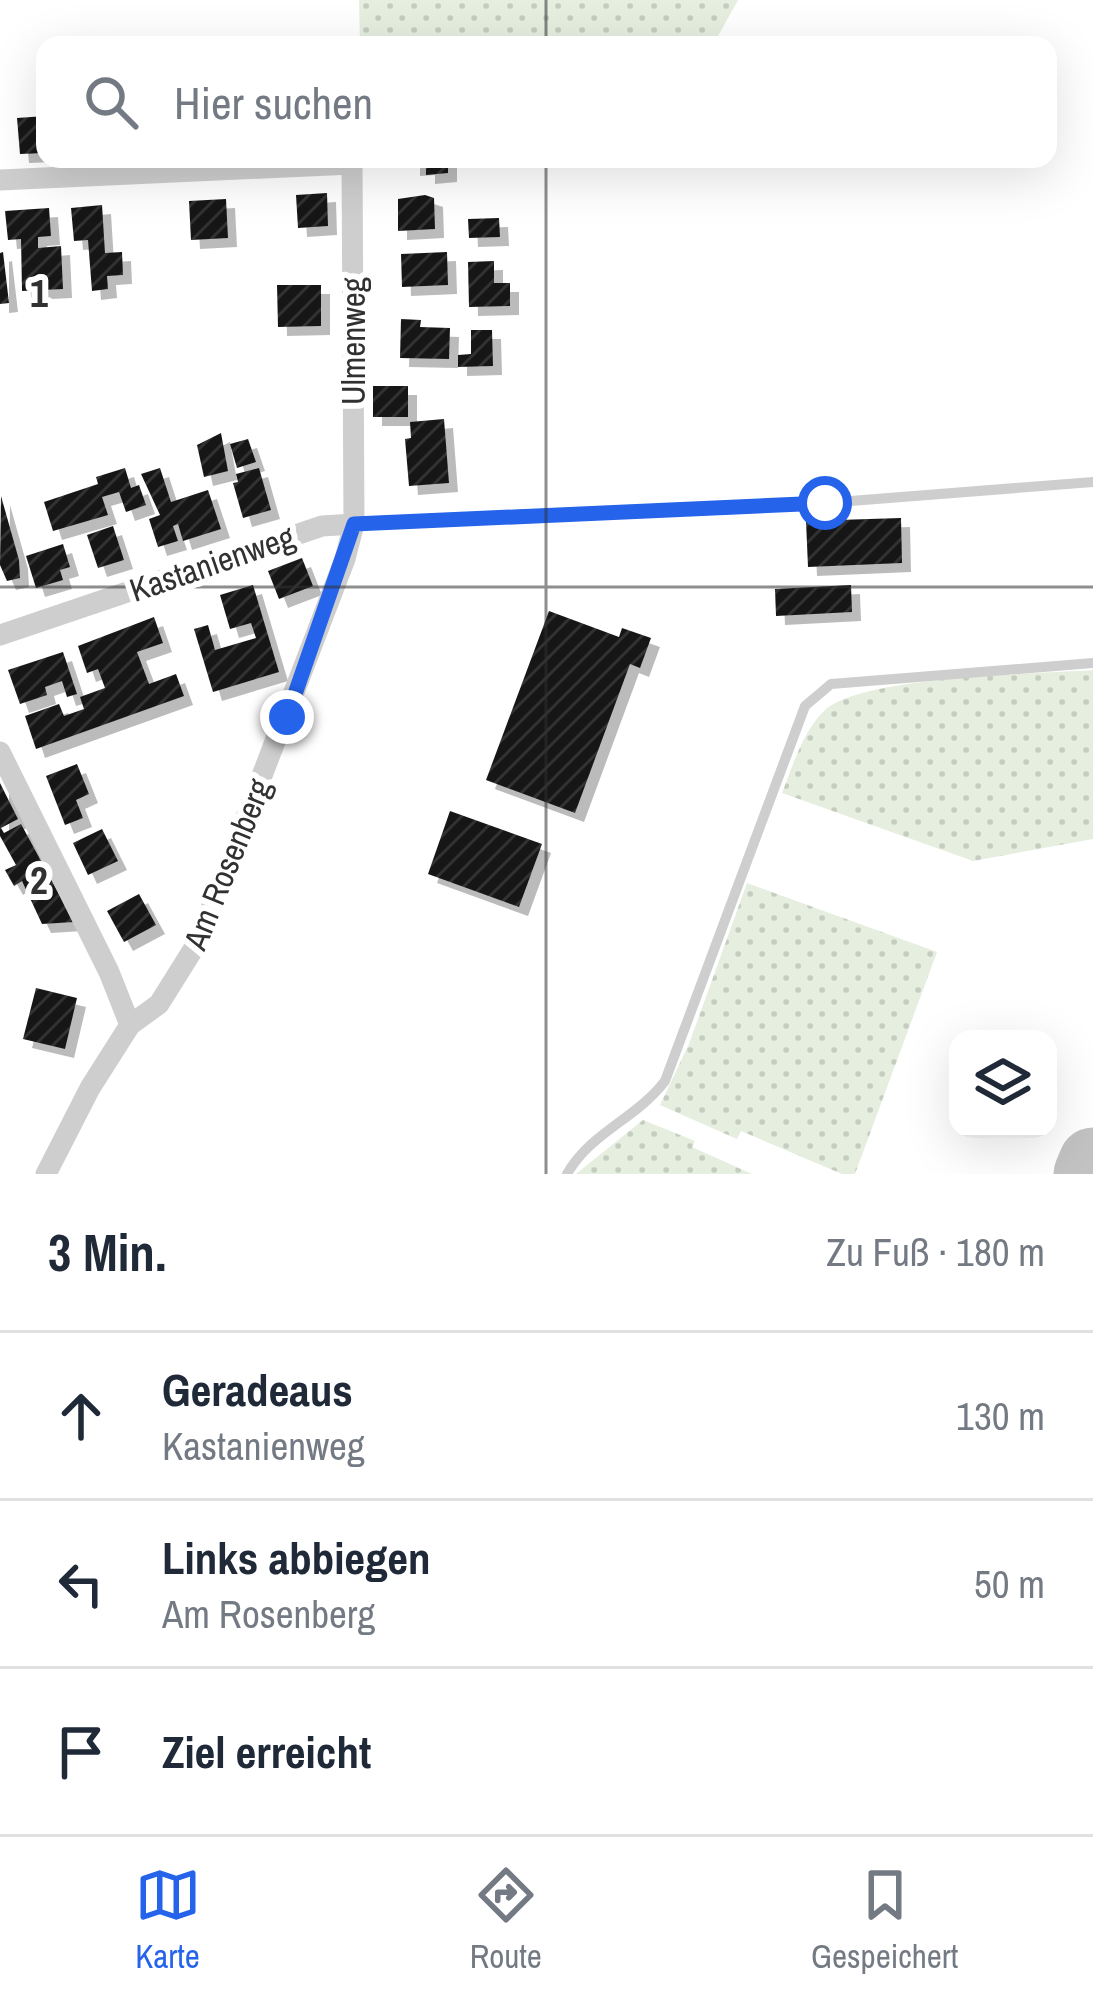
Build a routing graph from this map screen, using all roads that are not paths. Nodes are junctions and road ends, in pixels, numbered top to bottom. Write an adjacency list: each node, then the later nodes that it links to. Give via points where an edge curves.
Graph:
1 (235, 168): 3 (street)
2 (352, 168): 5 (street, Ulmenweg)
3 (0, 180)
4 (1093, 482): 5 (lane, Kastanienweg)
5 (354, 524): 6 (street, Kastanienweg, via 322,526); 9 (street, Am Rosenberg, via 199,940 175,984)
6 (0, 635)
7 (1093, 663): 11 (lane, via 831,685 806,706 665,1082 583,1147)
8 (0, 752): 9 (street)
9 (130, 1025): 10 (street, Am Rosenberg)
10 (46, 1174)
11 (567, 1174)

